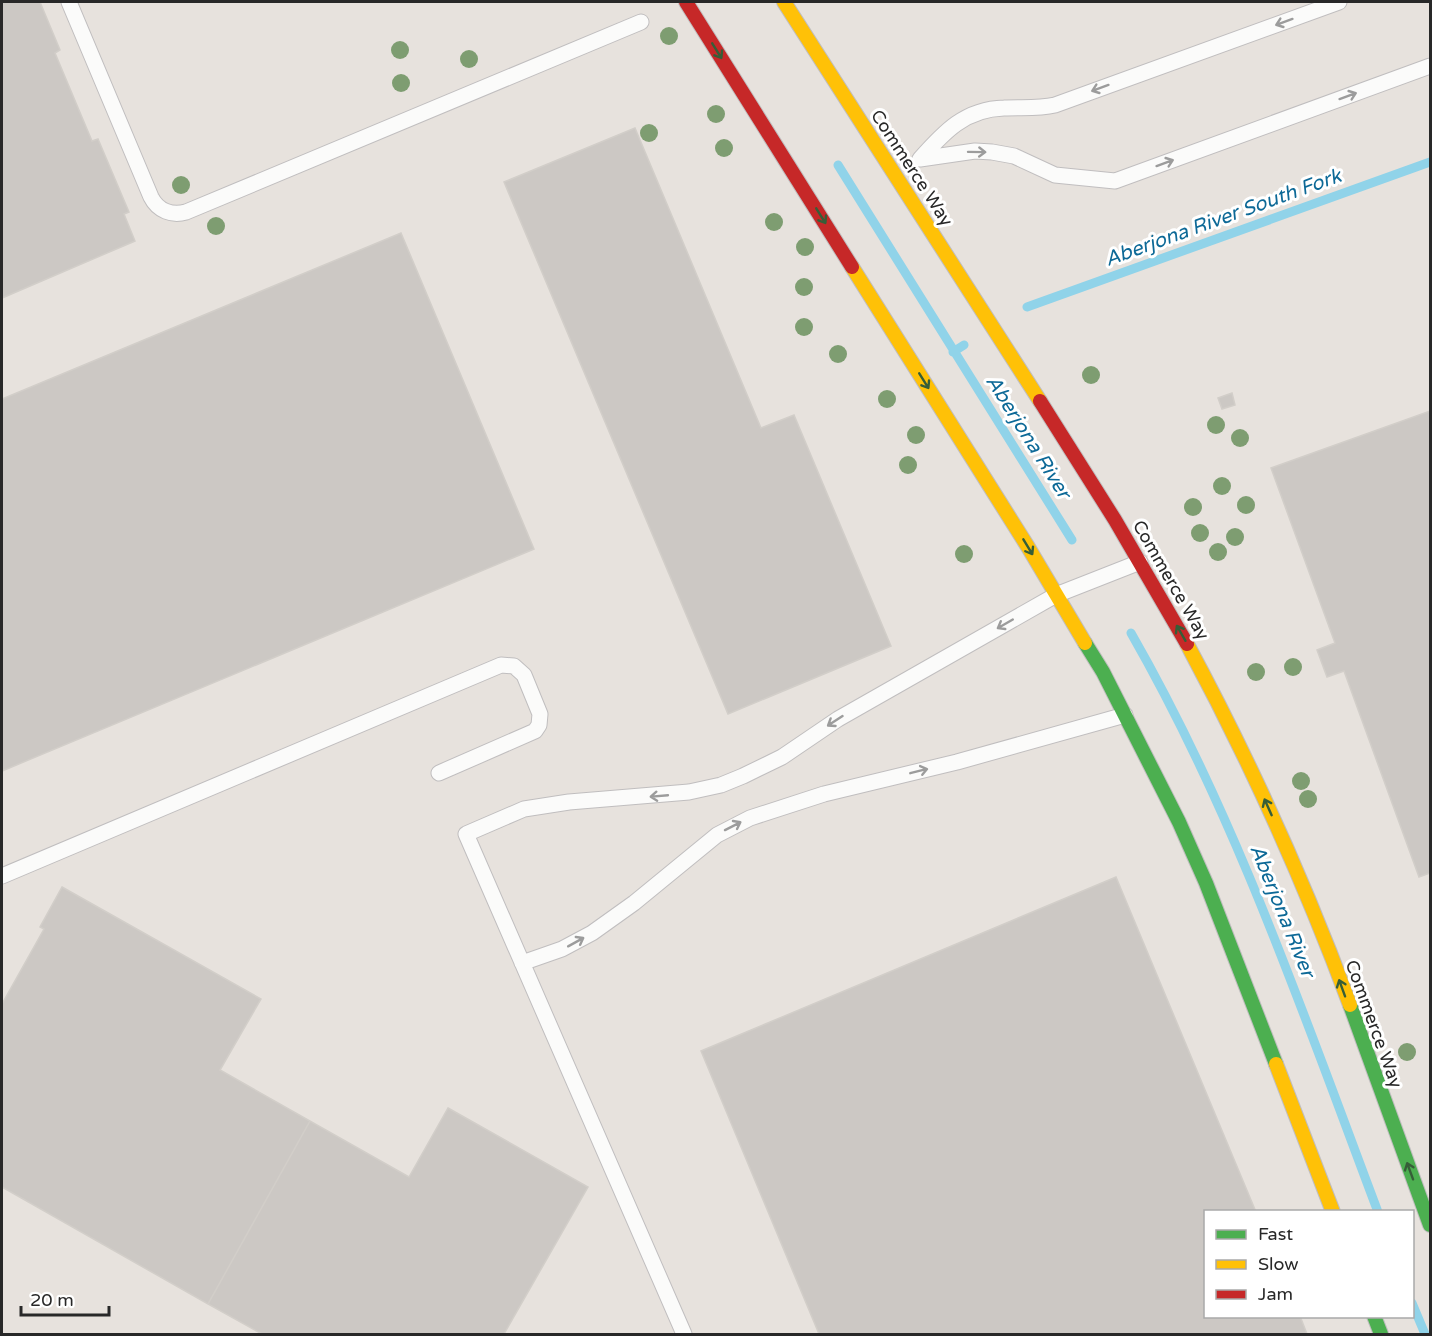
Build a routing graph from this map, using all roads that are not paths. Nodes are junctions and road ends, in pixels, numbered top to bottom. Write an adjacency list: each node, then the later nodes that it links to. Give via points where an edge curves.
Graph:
1 (69, 2): 5 (lane, via 151,197 161,209 176,213)
2 (686, 2): 8 (street, one-way to 8)
3 (784, 2): 7 (street, Commerce Way, via 1087,473)
4 (1339, 2): 6 (lane, one-way to 6, via 1055,105 980,112 945,130 920,159 992,152 1014,156 1055,175 1115,181)
5 (641, 21)
6 (1431, 66)
7 (1140, 562): 8 (lane); 14 (street, Commerce Way, one-way to 7, via 1331,959 1245,754)
8 (1056, 595): 9 (street); 12 (lane, one-way to 12, via 838,719 782,757 721,785 689,792 524,809 466,834)
9 (1125, 715): 12 (lane, one-way to 9, via 592,933 717,835 750,818 816,796); 13 (street, via 1206,883)
10 (439, 773): 11 (lane, via 539,725 540,714 520,669 511,664 501,666)
11 (2, 876)
12 (522, 963): 16 (lane)
13 (1332, 1210)
14 (1431, 1226)
15 (1374, 1318): 17 (street)
16 (684, 1335)
17 (1381, 1335)

